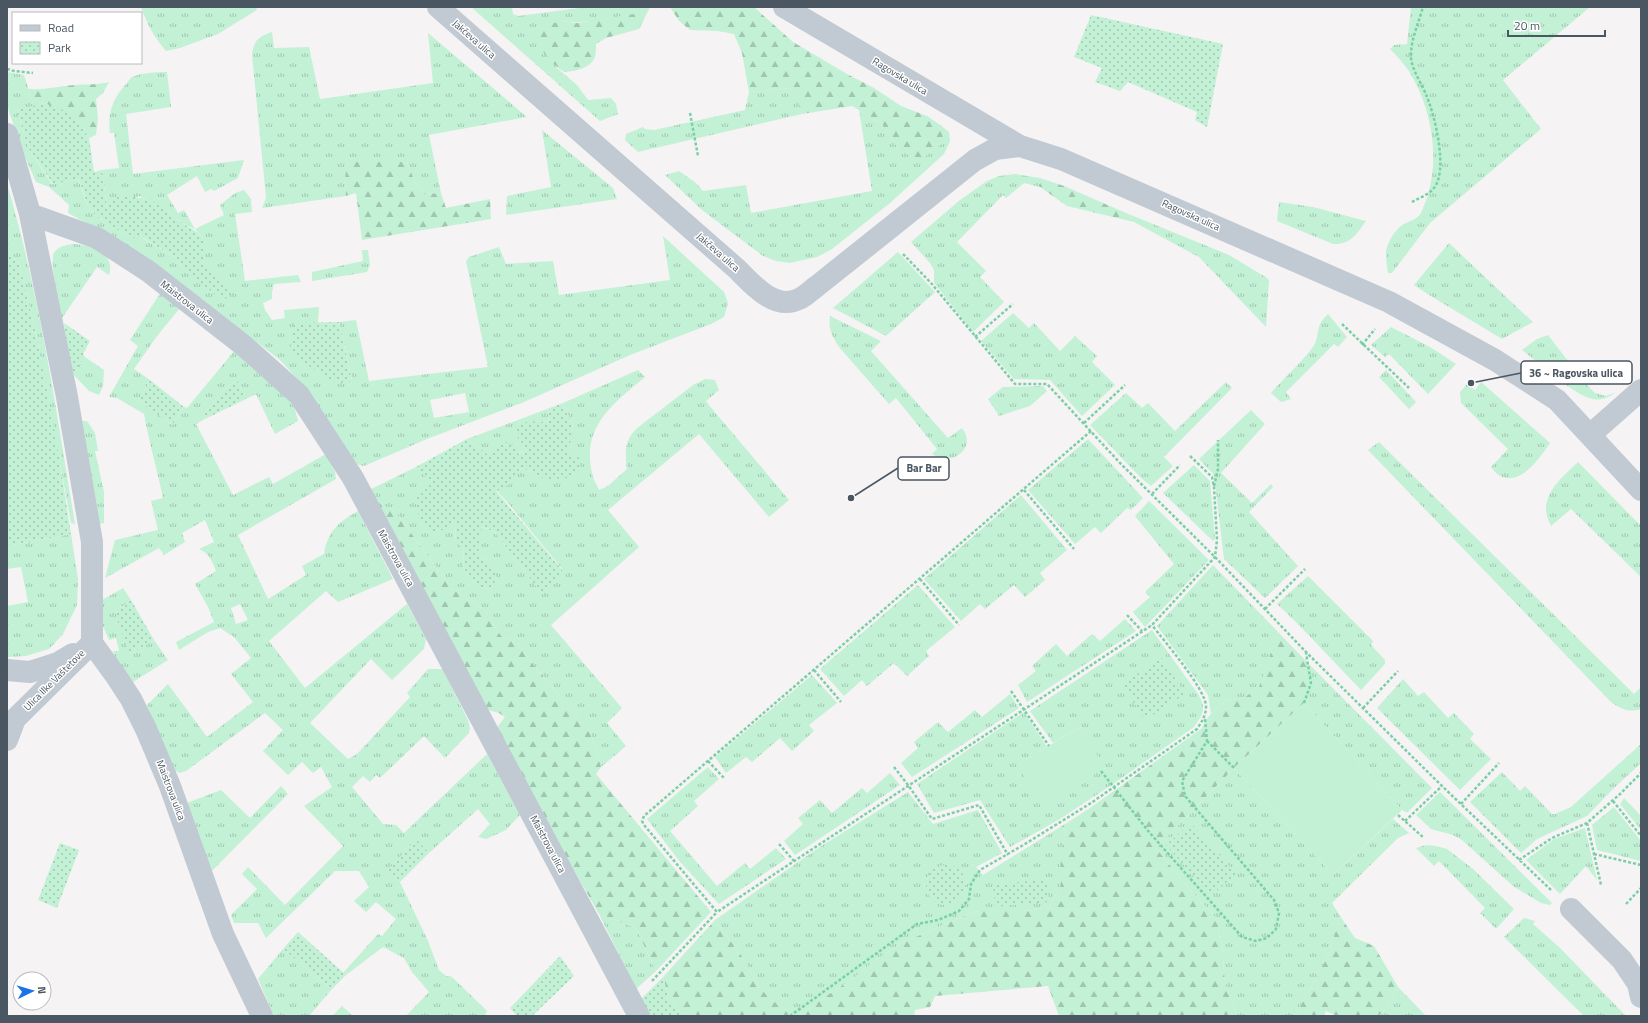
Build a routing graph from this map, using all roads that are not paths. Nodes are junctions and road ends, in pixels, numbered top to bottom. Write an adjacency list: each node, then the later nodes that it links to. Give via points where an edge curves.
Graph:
1 (438, 7): 4 (street, Jakčeva ulica, via 763,294 785,303 799,299 817,286 975,160 995,149)
2 (784, 7): 4 (street, Ragovska ulica)
3 (7, 134): 5 (street)
4 (1020, 146): 7 (street, Ragovska ulica, via 1075,165 1389,302 1495,360 1557,400)
5 (30, 214): 9 (street, via 67,397 92,542); 14 (street, Maistrova ulica, via 97,238 148,272 243,345 299,395 353,478)
6 (1641, 390): 7 (street)
7 (1590, 435): 8 (street, Ragovska ulica)
8 (1641, 490)
9 (92, 643): 10 (street, via 58,663 30,672); 11 (street, Ulica Ilke Vaštetove, via 15,719); 15 (street, Maistrova ulica, via 119,682 146,729 172,790 223,934)
10 (7, 670)
11 (7, 740)
12 (1571, 909): 13 (street, via 1622,960 1638,984)
13 (1641, 998)
14 (635, 1009)
15 (262, 1016)

